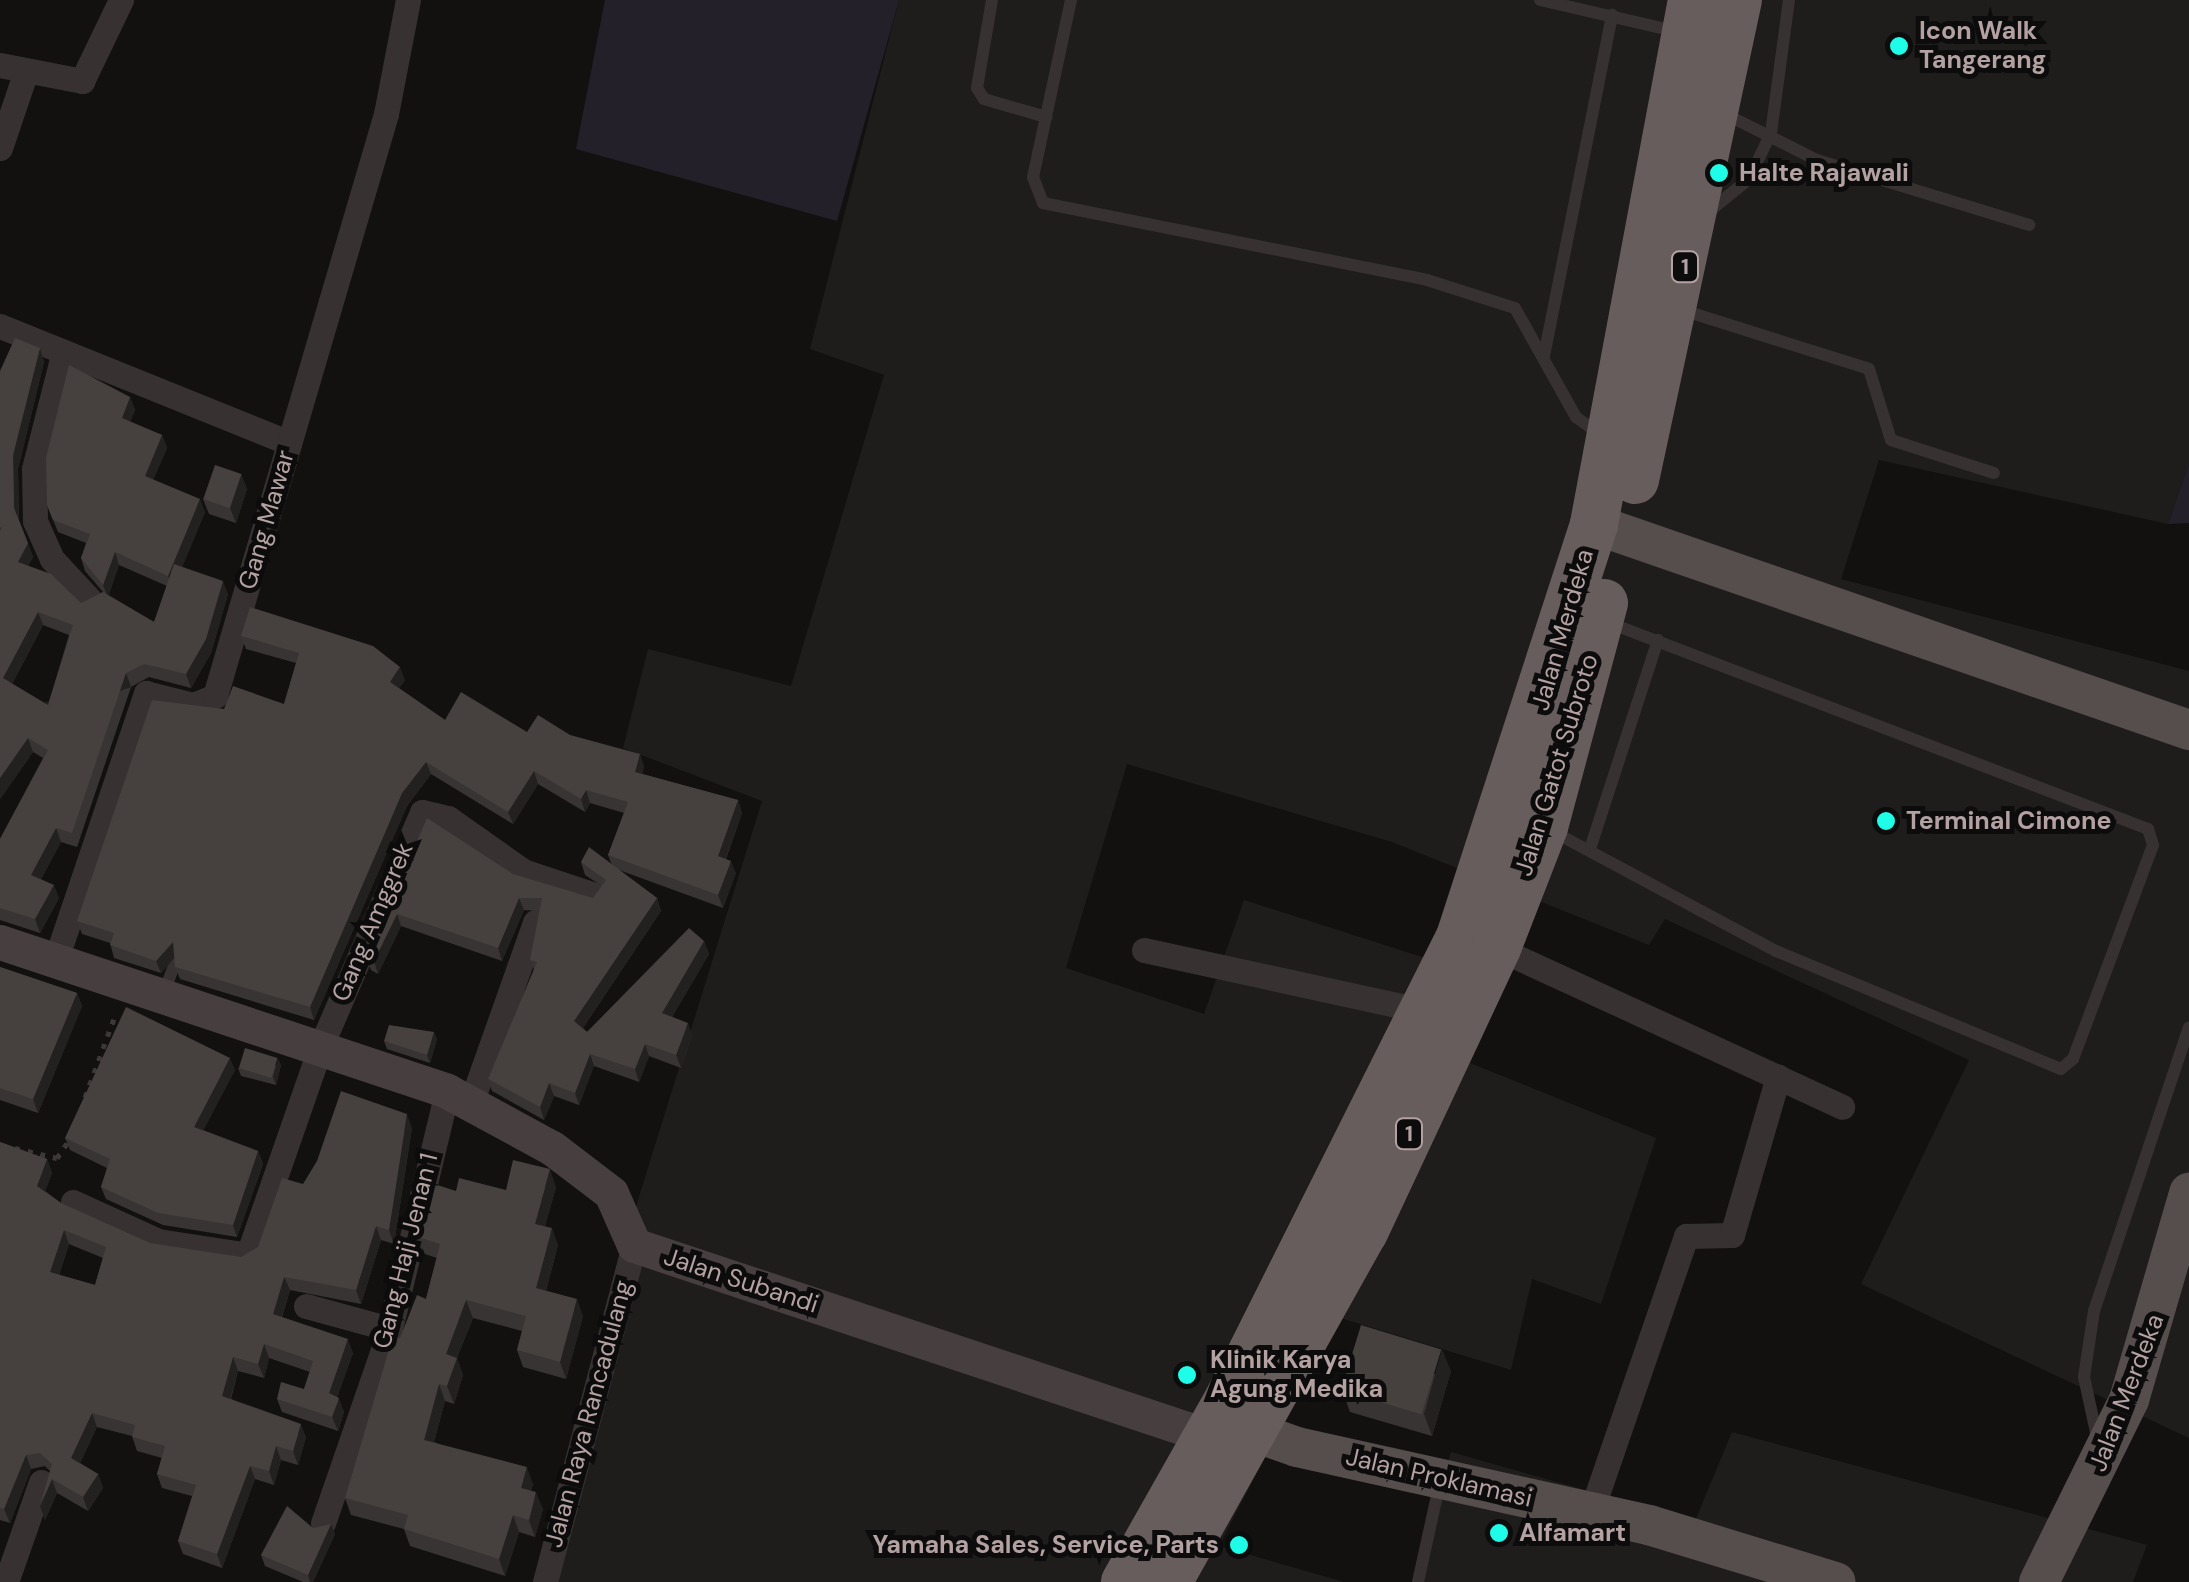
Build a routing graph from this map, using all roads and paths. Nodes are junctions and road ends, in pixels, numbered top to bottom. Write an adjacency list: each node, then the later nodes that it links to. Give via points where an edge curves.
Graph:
1 (121, 0): 11 (street, via 93,72 82,81)
2 (408, 0): 22 (street, Gang Mawar, via 386,114)
3 (992, 0): 13 (lane, via 978,88 984,98)
4 (1071, 0): 13 (lane)
5 (1540, 0): 8 (lane)
6 (1738, 0): 12 (highway, Jalan Gatot Subroto / 1)
7 (1789, 0): 14 (lane)
8 (1612, 15): 9 (lane); 21 (lane)
9 (1690, 17): 23 (highway, Jalan Merdeka / 1)
10 (0, 65): 11 (street)
11 (26, 71): 15 (street)
12 (1716, 110): 14 (lane); 16 (highway, Jalan Gatot Subroto / 1)
13 (1046, 118): 21 (lane, via 1033,178 1044,204 1494,299 1529,323)
14 (1771, 133): 16 (lane, via 1749,179 1722,209); 17 (lane, via 1816,160)
15 (0, 148)
16 (1695, 220): 18 (highway, Jalan Gatot Subroto / 1)
17 (2029, 225)
18 (1677, 308): 24 (lane, via 1869,369 1891,440); 25 (highway, Jalan Gatot Subroto / 1)
19 (0, 326): 20 (street)
20 (63, 355): 22 (street); 26 (street, via 34,469 36,521 52,560)
21 (1544, 358): 23 (lane, via 1576,417)
22 (289, 443): 37 (street, Gang Mawar, via 215,696 193,705 146,693)
23 (1612, 443): 25 (highway, Jalan Merdeka / 1)
24 (1994, 473)
25 (1608, 528): 27 (highway, Jalan Gatot Subroto / 1); 29 (main road, Jalan Merdeka); 30 (highway, Jalan Merdeka / 1)
26 (92, 602)
27 (1600, 620): 28 (lane); 30 (highway, Jalan Gatot Subroto / 1)
28 (1658, 640): 31 (lane); 31 (lane, via 2148,829 2153,845 2074,1059 2061,1070 1776,951)
29 (2189, 730)
30 (1525, 817): 31 (lane); 35 (highway, Jalan Gatot Subroto / 1); 39 (highway, Jalan Merdeka / 1)
31 (1590, 849)
32 (594, 896): 41 (street, Gang Amggrek, via 523,872 448,818 422,812)
33 (535, 922): 43 (street, Gang Haji Jenan 1)
34 (0, 942): 37 (street, Jalan Subandi)
35 (1496, 948): 42 (street); 54 (highway, Jalan Gatot Subroto / 1, via 1364,1232)
36 (1144, 950): 39 (street)
37 (56, 959): 38 (street, Jalan Subandi)
38 (128, 982): 41 (street, Jalan Subandi, via 169,979); 44 (path)
39 (1420, 1010): 50 (highway, Jalan Merdeka / 1)
40 (2189, 1028): 55 (lane, via 2094,1311 2084,1377)
41 (320, 1048): 43 (street, Jalan Subandi); 49 (street, via 246,1257 158,1240)
42 (1778, 1077): 45 (street); 58 (street, via 1732,1235 1686,1236)
43 (459, 1097): 51 (street, Jalan Subandi, via 611,1193); 53 (street, Gang Haji Jenan 1)
44 (81, 1106)
45 (1842, 1107)
46 (75, 1124): 47 (path, via 57,1158)
47 (0, 1145)
48 (2189, 1193): 55 (main road, Jalan Merdeka, via 2152,1341)
49 (73, 1202)
50 (1318, 1222): 54 (highway, Jalan Gatot Subroto / 1)
51 (634, 1245): 54 (street, Jalan Subandi); 62 (street, Jalan Raya Rancadulang)
52 (306, 1306): 53 (street)
53 (390, 1329): 59 (street, Gang Haji Jenan 1)
54 (1232, 1434): 56 (main road, Jalan Proklamasi); 63 (highway, Jalan Gatot Subroto / 1); 64 (highway, Jalan Gatot Subroto / 1)
55 (2103, 1464): 67 (main road, Jalan Merdeka)
56 (1441, 1478): 58 (main road, Jalan Proklamasi); 65 (lane)
57 (41, 1482): 60 (street)
58 (1592, 1512): 66 (main road, Jalan Proklamasi)
59 (323, 1523)
60 (9, 1542): 61 (street)
61 (6, 1582)
62 (545, 1582)
63 (1125, 1582)
64 (1168, 1582)
65 (1418, 1582)
66 (1836, 1582)
67 (2039, 1582)

